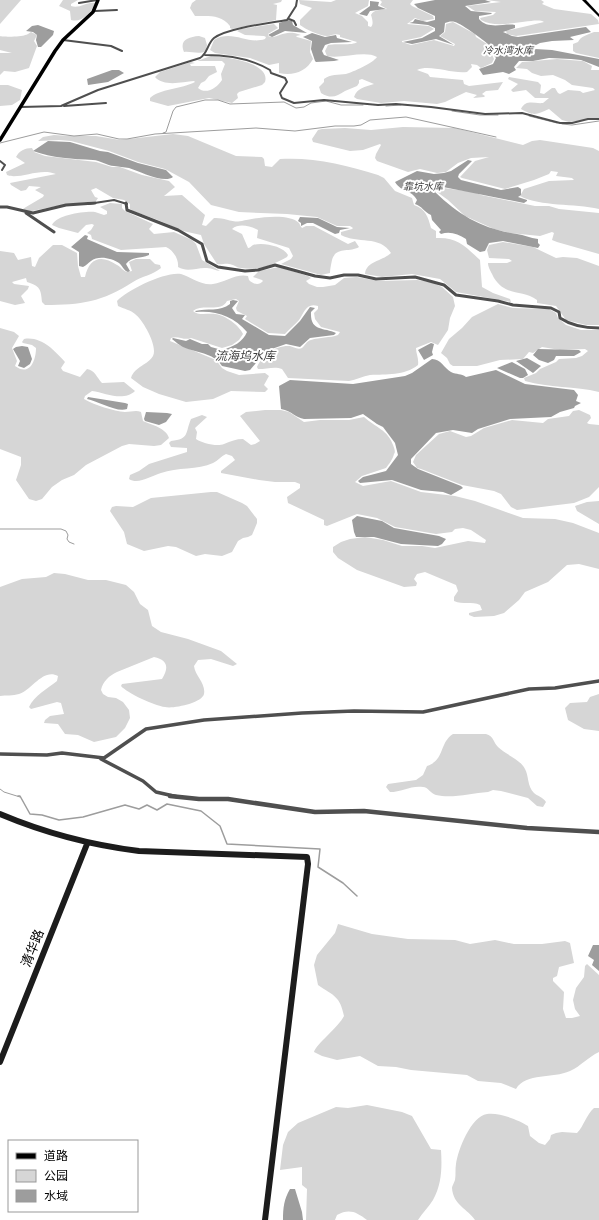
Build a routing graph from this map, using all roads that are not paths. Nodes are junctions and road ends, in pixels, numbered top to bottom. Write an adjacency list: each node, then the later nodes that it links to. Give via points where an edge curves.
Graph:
1 (97, 0): 5 (street); 7 (main road)
2 (297, 0): 10 (street)
3 (584, 0): 9 (highway)
4 (589, 0): 8 (highway)
5 (79, 3)
6 (117, 10): 7 (street)
7 (95, 11): 12 (main road)
8 (599, 11)
9 (599, 16)
10 (289, 19): 11 (street); 14 (street, via 242,28 215,37)
11 (296, 25)
12 (63, 40): 13 (street, via 111,46); 17 (main road)
13 (122, 51)
14 (206, 56): 16 (street, via 98,90); 18 (street, via 248,60 264,66 271,73 285,78 287,82 280,93 282,98 294,103 324,100 396,104 485,114 522,113 566,123)
15 (106, 103): 16 (street)
16 (61, 106): 17 (street)
17 (21, 107): 19 (main road)
18 (599, 119)
19 (0, 140)
20 (0, 161): 21 (street, via 5,165)
21 (2, 170)
22 (0, 207): 23 (street, via 6,206)
23 (26, 213): 24 (street); 25 (street, via 100,201 122,201 127,204 127,210 178,230 202,244 207,261 218,267 250,271 275,265 330,278 358,274 376,279 414,278 438,283 456,295 513,305 550,308 559,312 560,318 567,323 582,328)
24 (54, 232)
25 (599, 328)
26 (599, 681): 28 (street, via 522,690 423,712 354,711 204,720 146,729 116,751)
27 (0, 754): 28 (street, via 62,753)
28 (100, 758): 30 (street, via 165,795 228,799 315,812 364,811 527,828)
29 (0, 814): 31 (street, via 48,833)
30 (599, 832)
31 (87, 844): 32 (street, 清华路); 33 (street, via 139,851 307,857)
32 (0, 1062)
33 (265, 1220)

